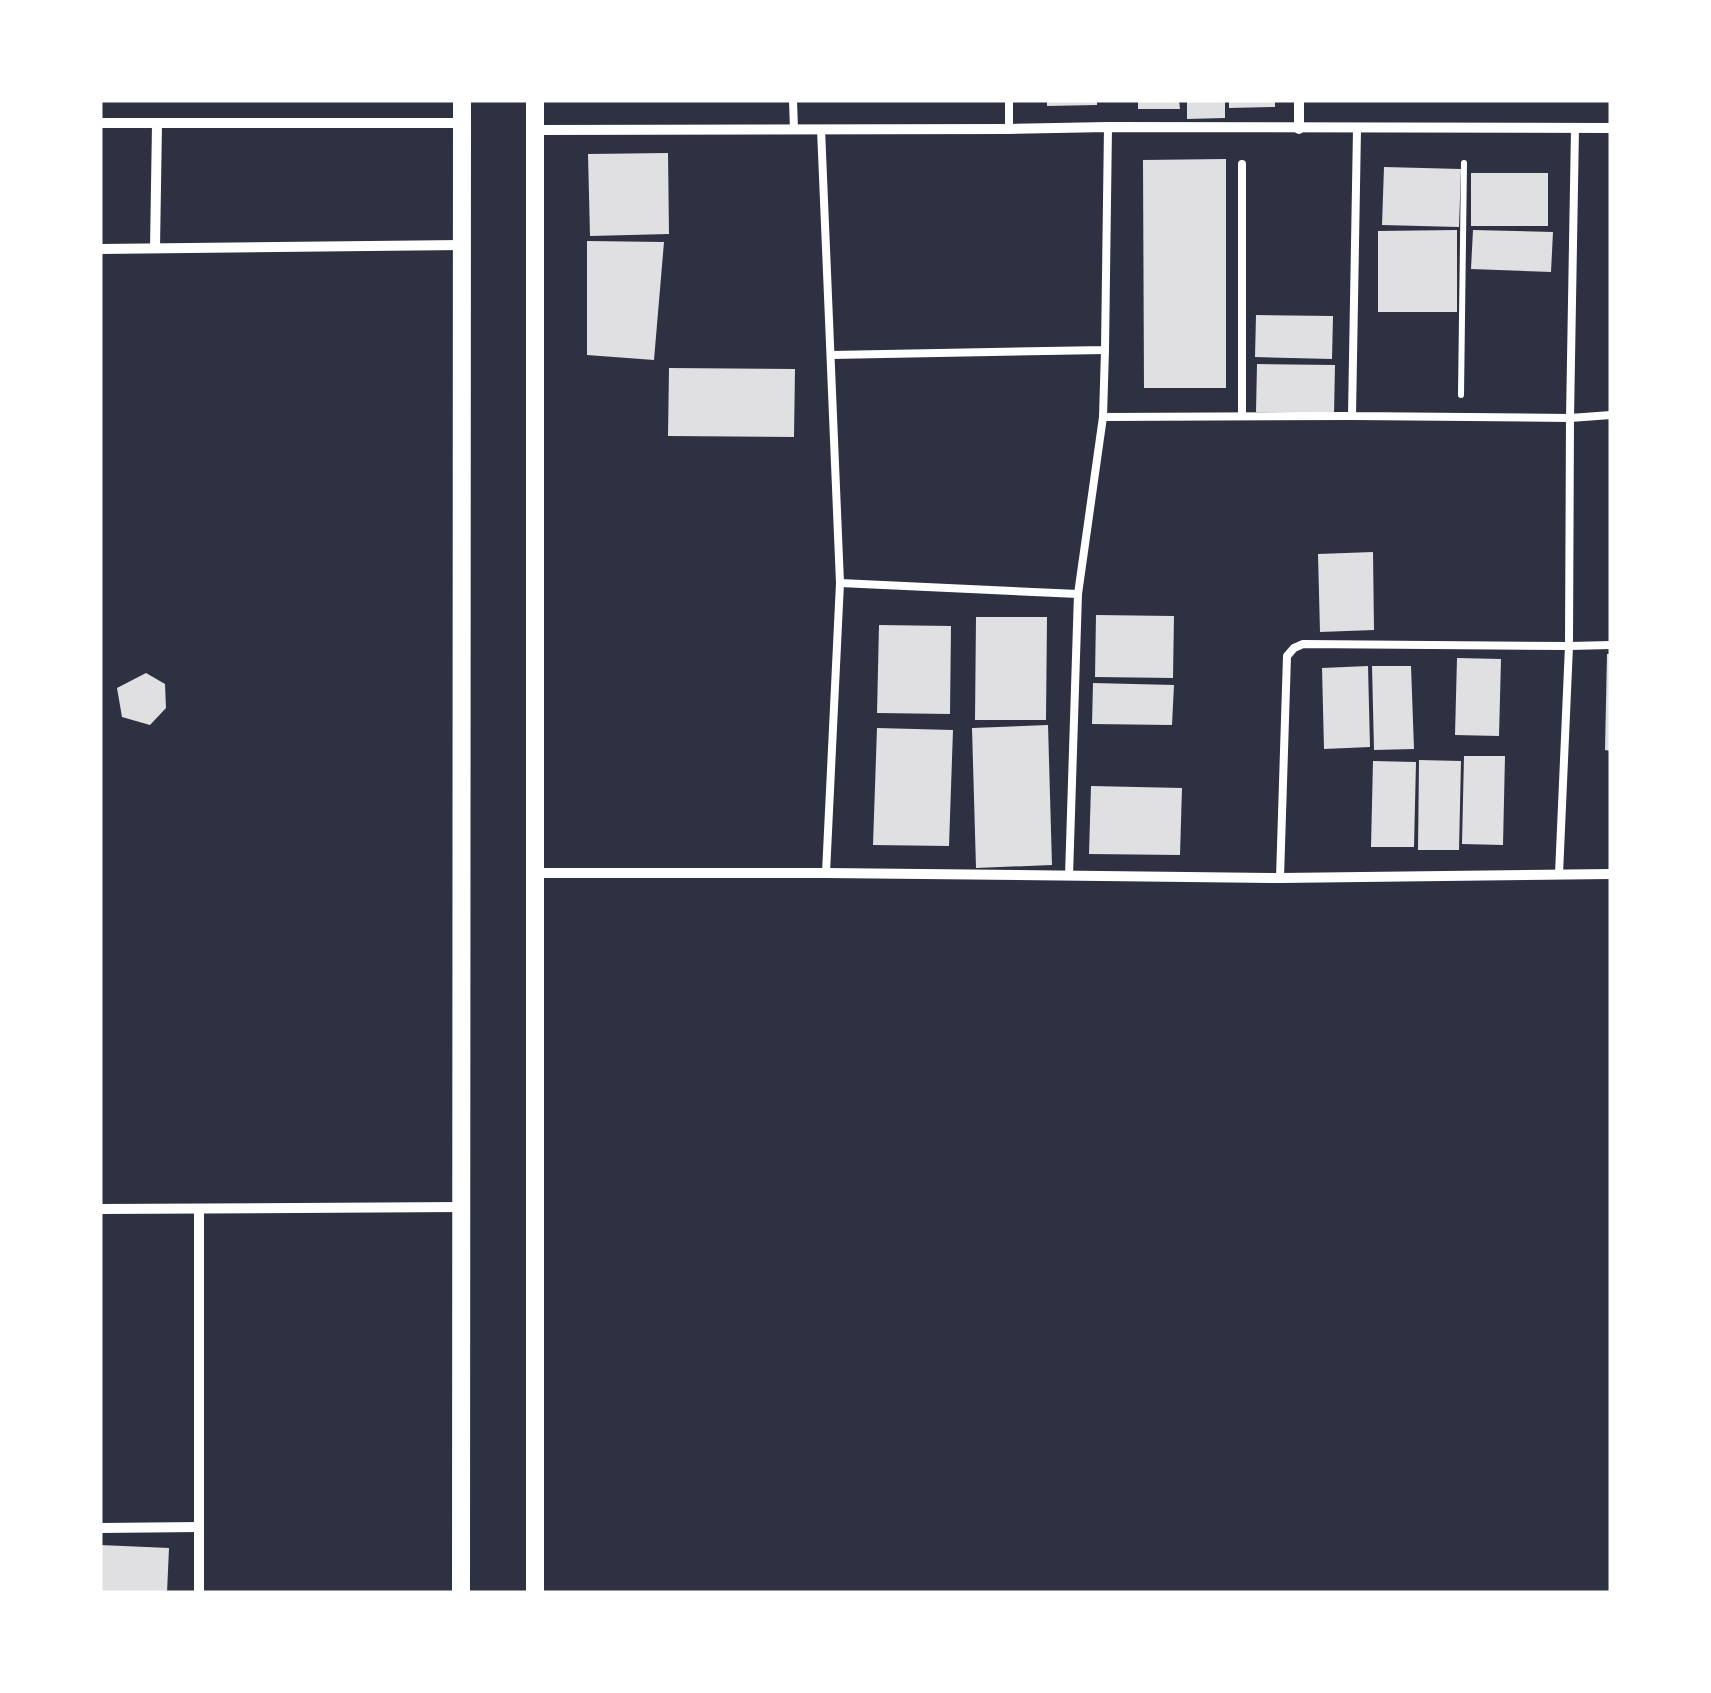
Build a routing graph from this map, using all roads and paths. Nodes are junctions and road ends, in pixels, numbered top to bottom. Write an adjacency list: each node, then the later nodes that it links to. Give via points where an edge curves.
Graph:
1 (462, 100): 6 (street)
2 (535, 100): 15 (street)
3 (793, 100): 16 (lane)
4 (1009, 100): 17 (lane)
5 (1299, 100): 13 (street)
6 (462, 122): 8 (street); 20 (street)
7 (100, 123): 8 (street)
8 (157, 124): 21 (street)
9 (1108, 127): 13 (street); 17 (street); 23 (lane)
10 (1575, 128): 11 (street); 14 (street); 30 (lane)
11 (1611, 128)
12 (821, 129): 16 (street); 17 (street); 24 (lane)
13 (1299, 129): 14 (street)
14 (1357, 129): 26 (lane)
15 (535, 130): 16 (street); 36 (street)
16 (794, 130)
17 (1009, 130)
18 (1242, 164): 25 (lane)
19 (1464, 164): 29 (path)
20 (462, 245): 21 (street); 41 (street)
21 (155, 248): 22 (street)
22 (100, 249)
23 (1105, 350): 24 (lane); 28 (lane)
24 (830, 356): 31 (lane)
25 (1242, 416): 26 (lane); 28 (lane)
26 (1352, 416): 29 (lane)
27 (1611, 416): 30 (lane)
28 (1103, 417): 32 (lane)
29 (1461, 417): 30 (lane)
30 (1570, 418): 34 (lane)
31 (840, 583): 32 (lane); 35 (lane)
32 (1078, 594): 39 (lane)
33 (1611, 645): 34 (lane)
34 (1568, 646): 37 (lane); 40 (lane, via 1294,648 1286,656)
35 (826, 873): 36 (street); 39 (street)
36 (535, 874): 48 (street)
37 (1559, 874): 38 (street); 40 (street)
38 (1611, 874)
39 (1070, 876): 40 (street)
40 (1280, 878)
41 (462, 1207): 42 (street); 47 (street)
42 (199, 1208): 43 (street); 44 (street)
43 (100, 1209)
44 (199, 1527): 45 (street); 46 (street)
45 (100, 1528)
46 (199, 1593)
47 (461, 1593)
48 (535, 1593)

